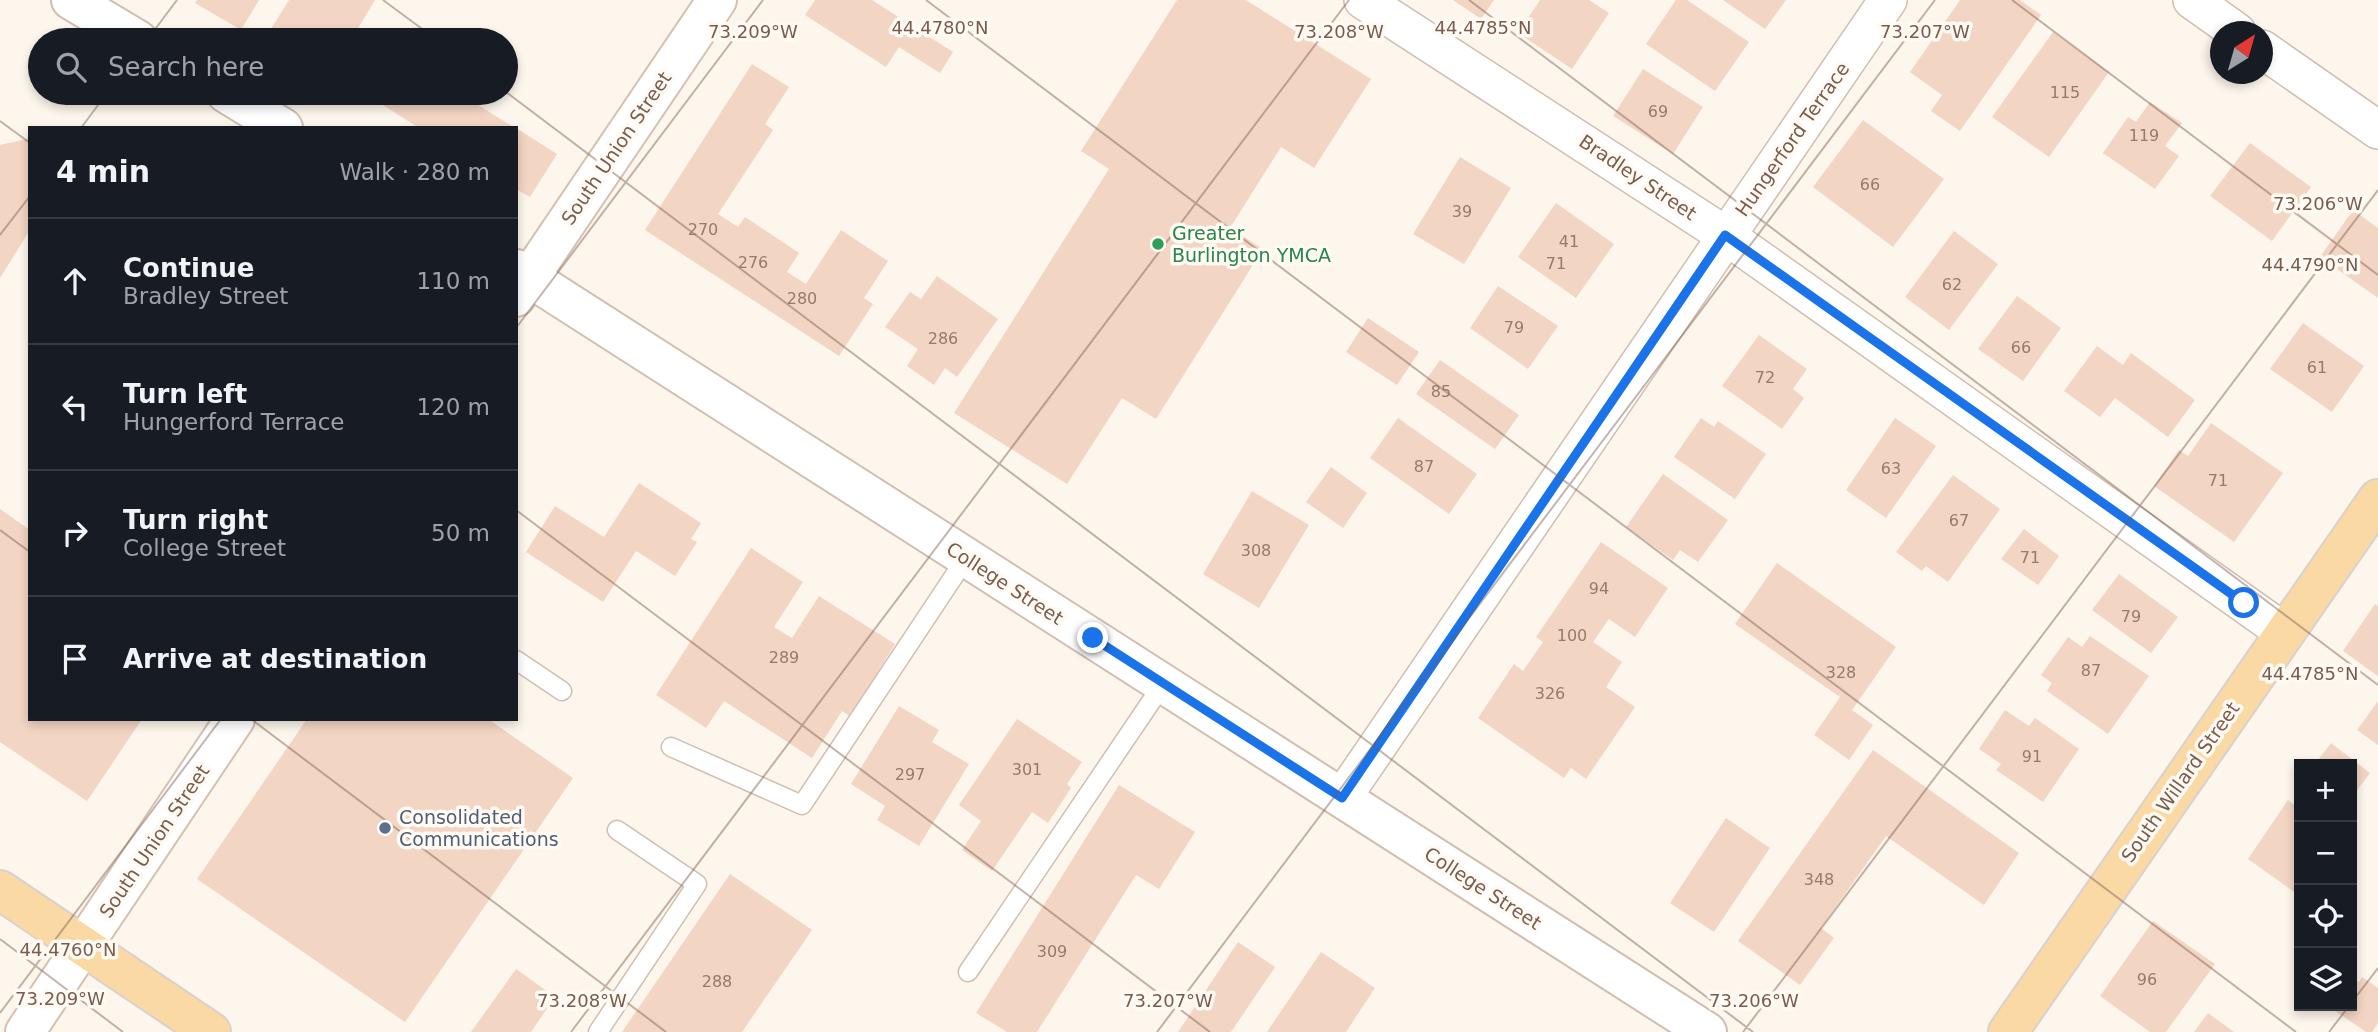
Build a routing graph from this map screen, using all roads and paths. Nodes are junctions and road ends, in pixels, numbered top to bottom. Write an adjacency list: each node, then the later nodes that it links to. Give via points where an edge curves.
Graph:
1 (71, 0): 7 (street)
2 (717, 0): 13 (street, South Union Street)
3 (1363, 0): 12 (street, Bradley Street)
4 (1888, 0): 12 (street, Hungerford Terrace)
5 (2192, 0): 6 (street)
6 (2222, 21)
7 (118, 28)
8 (2273, 56): 11 (street)
9 (246, 105): 10 (street)
10 (280, 126)
11 (2378, 130)
12 (1725, 235): 16 (street, Bradley Street); 22 (street, Hungerford Terrace)
13 (521, 281): 15 (street, College Street)
14 (2378, 499): 16 (main road, South Willard Street)
15 (966, 558): 18 (street, College Street); 21 (lane, via 802,805)
16 (2284, 632): 31 (main road, South Willard Street)
17 (518, 661): 19 (lane)
18 (1163, 684): 22 (street, College Street); 26 (lane)
19 (562, 691)
20 (234, 721): 25 (street, South Union Street)
21 (671, 747)
22 (1342, 798): 30 (street, College Street)
23 (617, 830): 29 (lane, via 697,884)
24 (0, 890): 25 (main road)
25 (84, 947): 27 (street, South Union Street); 28 (main road)
26 (968, 972)
27 (25, 1032)
28 (211, 1032)
29 (598, 1032)
30 (1707, 1032)
31 (2008, 1032)

